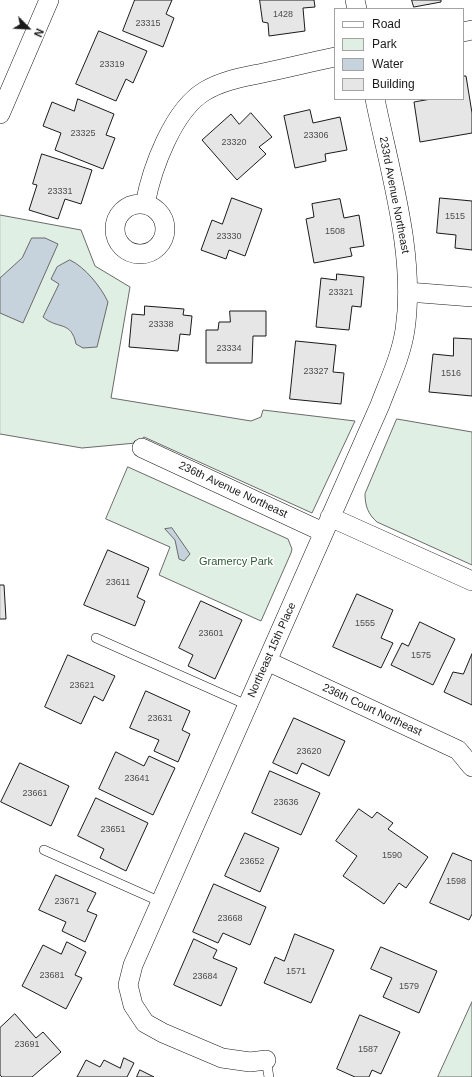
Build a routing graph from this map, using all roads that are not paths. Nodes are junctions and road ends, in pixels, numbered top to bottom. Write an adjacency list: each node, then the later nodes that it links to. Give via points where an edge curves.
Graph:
1 (49, 0): 4 (street)
2 (334, 57): 5 (street, via 228,81 206,90 189,103 176,119 150,182)
3 (375, 100): 6 (street, 233rd Avenue Northeast, via 406,250)
4 (0, 114)
5 (145, 204)
6 (408, 292): 7 (street); 9 (street, Northeast 15th Place, via 404,331 397,361)
7 (472, 298)
8 (142, 448): 9 (street, 236th Avenue Northeast)
9 (327, 524): 10 (street, 236th Avenue Northeast); 12 (street, Northeast 15th Place)
10 (472, 581)
11 (96, 638): 13 (lane)
12 (267, 661): 13 (street, Northeast 15th Place); 14 (street, 236th Court Northeast, via 458,750)
13 (247, 705): 16 (street, Northeast 15th Place)
14 (472, 767)
15 (44, 850): 16 (lane)
16 (161, 902): 17 (street, Northeast 15th Place, via 133,965 128,985 133,1005 145,1023 163,1033 216,1056)
17 (268, 1068)

